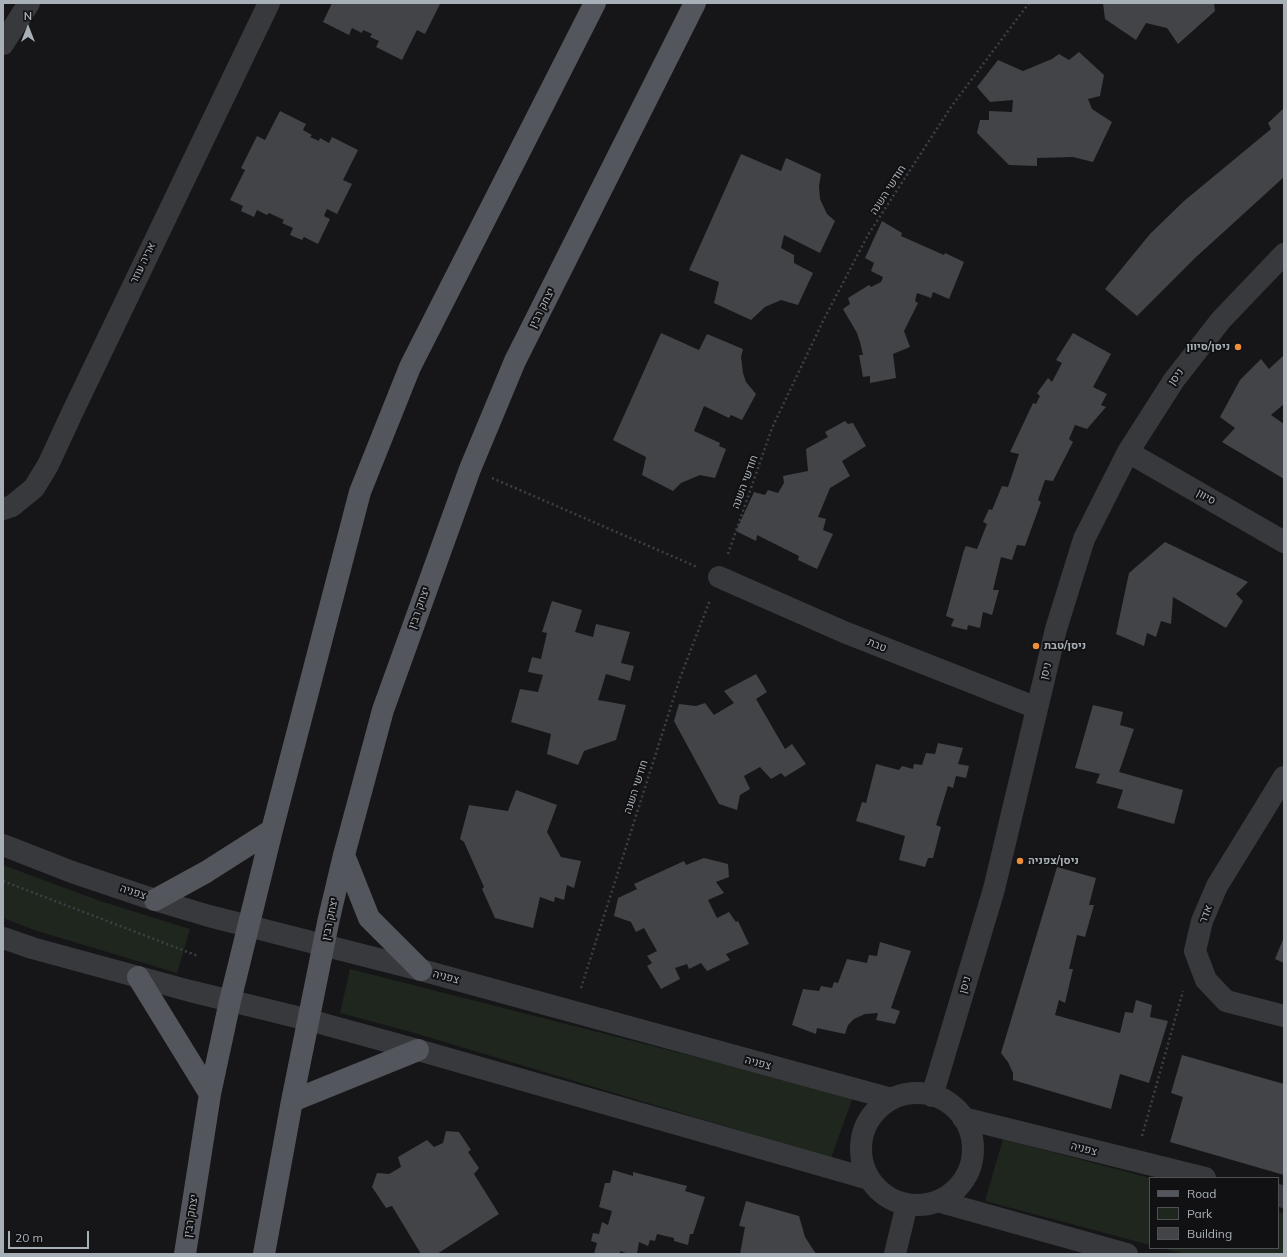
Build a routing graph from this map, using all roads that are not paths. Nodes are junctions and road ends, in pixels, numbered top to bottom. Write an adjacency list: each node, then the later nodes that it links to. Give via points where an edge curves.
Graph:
1 (29, 3): 5 (street)
2 (269, 3): 8 (street, אריה עוזר, via 48,465 34,488 12,506)
3 (595, 3): 13 (main road, יצחק רבין, via 410,368 360,492)
4 (695, 3): 15 (main road, יצחק רבין, via 515,361 470,469 383,710)
5 (3, 44)
6 (1284, 254): 7 (street, ניסן, via 1221,320 1174,380)
7 (1128, 452): 9 (street, סיוון); 11 (street, ניסן, via 1084,539 1056,629)
8 (3, 509)
9 (1284, 542)
10 (720, 576): 11 (street, טבת, via 844,632)
11 (1037, 708): 27 (street, ניסן, via 994,889)
12 (1284, 776): 23 (street, אדר, via 1217,886 1202,921 1195,951 1206,980 1226,1001)
13 (272, 830): 16 (main road, via 206,872); 17 (main road, יצחק רבין)
14 (3, 845): 16 (street, צפניה)
15 (344, 855): 19 (main road, יצחק רבין); 20 (main road, via 369,918)
16 (155, 900): 17 (street, צפניה)
17 (248, 926): 19 (street, צפניה); 22 (main road, יצחק רבין)
18 (3, 938): 21 (street)
19 (324, 945): 20 (street, צפניה); 24 (main road, יצחק רבין)
20 (421, 970): 28 (street, צפניה)
21 (138, 977): 22 (street); 26 (main road)
22 (230, 1001): 24 (street); 26 (main road, יצחק רבין)
23 (1284, 1016)
24 (309, 1020): 25 (street); 29 (main road, יצחק רבין)
25 (418, 1050): 29 (main road); 32 (street)
26 (210, 1094): 35 (main road, יצחק רבין)
27 (932, 1096): 28 (street, via 912,1094); 30 (street, via 955,1108)
28 (892, 1099): 32 (street, via 877,1110 866,1124 861,1143 862,1162)
29 (292, 1101): 36 (main road, יצחק רבין)
30 (963, 1118): 31 (street, צפניה); 33 (street, via 972,1145 968,1173 950,1195)
31 (1201, 1177)
32 (869, 1179): 34 (street, via 879,1191 893,1200)
33 (937, 1201): 34 (street, via 922,1205); 38 (street)
34 (907, 1204): 37 (street)
35 (185, 1254)
36 (264, 1254)
37 (895, 1254)
38 (1127, 1254)

